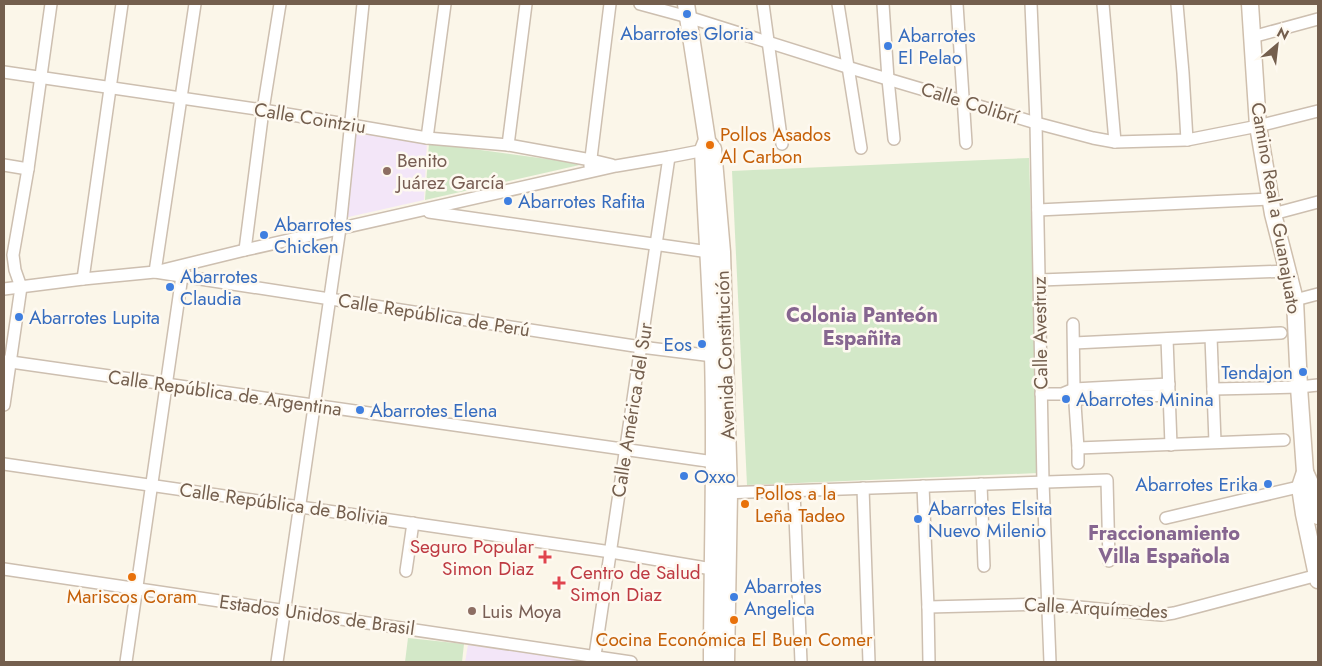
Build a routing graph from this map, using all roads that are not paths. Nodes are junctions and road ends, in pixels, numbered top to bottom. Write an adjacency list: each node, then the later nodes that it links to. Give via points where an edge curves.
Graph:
1 (51, 4): 24 (street)
2 (122, 4): 26 (street)
3 (194, 4): 27 (street)
4 (280, 4): 29 (street)
5 (363, 4): 32 (street)
6 (445, 4): 34 (street)
7 (526, 4): 40 (street)
8 (610, 4): 44 (street)
9 (640, 4): 18 (street, Calle Colibrí)
10 (763, 4): 21 (street)
11 (838, 4): 22 (street)
12 (883, 4): 25 (street)
13 (957, 4): 28 (street)
14 (1031, 4): 31 (street, Calle Avestruz)
15 (1103, 4): 37 (street)
16 (1177, 4): 36 (street)
17 (1250, 4): 20 (main road, Camino Real a Guanajuato)
18 (687, 10): 21 (street, Calle Colibrí); 41 (main road, Avenida Constitución)
19 (1318, 19): 20 (street)
20 (1252, 37): 33 (main road, Camino Real a Guanajuato)
21 (769, 43): 22 (street, Calle Colibrí); 39 (street)
22 (847, 67): 25 (street, Calle Colibrí); 42 (street)
23 (4, 72): 24 (street, Calle Cointziu)
24 (40, 78): 26 (street, Calle Cointziu); 47 (street)
25 (888, 79): 28 (street, Calle Colibrí); 35 (street)
26 (110, 88): 27 (street, Calle Cointziu); 60 (street)
27 (181, 98): 29 (street, Calle Cointziu); 59 (street)
28 (963, 101): 31 (street, Calle Colibrí); 38 (street)
29 (263, 110): 32 (street, Calle Cointziu); 55 (street)
30 (1318, 111): 33 (street, Calle Colibrí)
31 (1036, 123): 37 (street, Calle Colibrí); 51 (street, Calle Avestruz)
32 (350, 124): 34 (street, Calle Cointziu); 53 (street)
33 (1258, 126): 36 (street, Calle Colibrí); 50 (main road, Camino Real a Guanajuato)
34 (427, 138): 40 (street, Calle Cointziu)
35 (894, 139)
36 (1187, 140): 37 (street, Calle Colibrí)
37 (1114, 142)
38 (966, 143)
39 (782, 144)
40 (508, 145): 44 (street, Calle Cointziu)
41 (708, 146): 43 (street); 56 (main road, Avenida Constitución); 99 (main road, Avenida Constitución, via 722,252)
42 (861, 148)
43 (669, 157): 46 (street); 54 (street, Calle América del Sur)
44 (590, 160): 46 (street, Calle Cointziu); 48 (street)
45 (4, 165): 47 (street)
46 (616, 166): 48 (street)
47 (28, 169): 62 (street, via 13,255)
48 (590, 172): 52 (street)
49 (1318, 202): 50 (street)
50 (1272, 207): 51 (street); 58 (main road, Camino Real a Guanajuato)
51 (1038, 210): 61 (street, Calle Avestruz)
52 (422, 211): 53 (street); 54 (street)
53 (340, 228): 55 (street); 65 (street)
54 (657, 245): 56 (street); 72 (street, Calle América del Sur)
55 (245, 250): 57 (street)
56 (709, 252): 73 (main road, Avenida Constitución)
57 (183, 270): 59 (street); 65 (street, Calle República de Perú); 75 (street)
58 (1288, 271): 61 (street); 66 (main road, Camino Real a Guanajuato)
59 (155, 272): 60 (street)
60 (83, 279): 62 (street)
61 (1040, 280): 80 (street, Calle Avestruz)
62 (21, 287): 63 (street); 74 (street)
63 (4, 289)
64 (1318, 294): 66 (street)
65 (330, 299): 72 (street, Calle República de Perú); 83 (street)
66 (1295, 300): 77 (main road, Camino Real a Guanajuato)
67 (1073, 324): 71 (street)
68 (1281, 333): 69 (street)
69 (1211, 337): 70 (street); 78 (street)
70 (1167, 339): 71 (street); 79 (street)
71 (1074, 343): 81 (street)
72 (641, 347): 73 (street, Calle República de Perú); 88 (street, Calle América del Sur)
73 (713, 356): 89 (main road, Avenida Constitución)
74 (7, 361): 75 (street, Calle República de Argentina); 82 (street)
75 (166, 384): 83 (street, Calle República de Argentina); 95 (street)
76 (1318, 385): 77 (street)
77 (1299, 387): 78 (street); 93 (main road, Camino Real a Guanajuato)
78 (1213, 389): 85 (street)
79 (1169, 390): 81 (street); 86 (street)
80 (1041, 394): 81 (street); 92 (street, Calle Avestruz)
81 (1074, 394): 87 (street)
82 (4, 405)
83 (314, 406): 88 (street, Calle República de Argentina); 100 (street)
84 (1284, 440): 85 (street)
85 (1215, 442): 86 (street)
86 (1170, 445): 87 (street)
87 (1078, 448): 90 (street)
88 (626, 450): 89 (street, Calle República de Argentina); 104 (street, Calle América del Sur)
89 (714, 462): 99 (main road, Avenida Constitución)
90 (1078, 463)
91 (4, 464): 95 (street, Calle República de Bolivia)
92 (1043, 482): 94 (street); 105 (street, via 1107,480); 112 (street, Calle Avestruz)
93 (1309, 482): 101 (main road, Camino Real a Guanajuato); 102 (street); 110 (main road, Camino Real a Guanajuato, via 1304,514)
94 (981, 484): 96 (street); 106 (street)
95 (152, 485): 100 (street, Calle República de Bolivia); 111 (street)
96 (923, 486): 97 (street); 113 (street)
97 (863, 488): 98 (street); 122 (street)
98 (794, 491): 99 (street); 121 (street)
99 (721, 493): 108 (main road, Avenida Constitución); 120 (main road, Avenida Constitución)
100 (299, 507): 103 (street, Calle República de Bolivia); 114 (street)
101 (1318, 516)
102 (1166, 518)
103 (412, 523): 104 (street, Calle República de Bolivia); 109 (street)
104 (611, 552): 108 (street, Calle República de Bolivia); 115 (street, Calle América del Sur)
105 (1109, 562)
106 (984, 566)
107 (4, 569): 111 (street, Estados Unidos de Brasil)
108 (712, 569): 119 (main road, Avenida Constitución)
109 (406, 571)
110 (1318, 576): 112 (street, Calle Arquímedes, via 1161,615)
111 (137, 589): 114 (street, Estados Unidos de Brasil); 116 (street)
112 (1048, 604): 113 (street, Calle Arquímedes); 124 (street, Calle Avestruz)
113 (928, 607): 123 (street)
114 (284, 610): 115 (street, Estados Unidos de Brasil); 117 (street)
115 (595, 659): 118 (street, Estados Unidos de Brasil)
116 (126, 662)
117 (277, 662)
118 (631, 662)
119 (712, 662)
120 (726, 662)
121 (801, 662)
122 (869, 662)
123 (929, 662)
124 (1050, 662)

